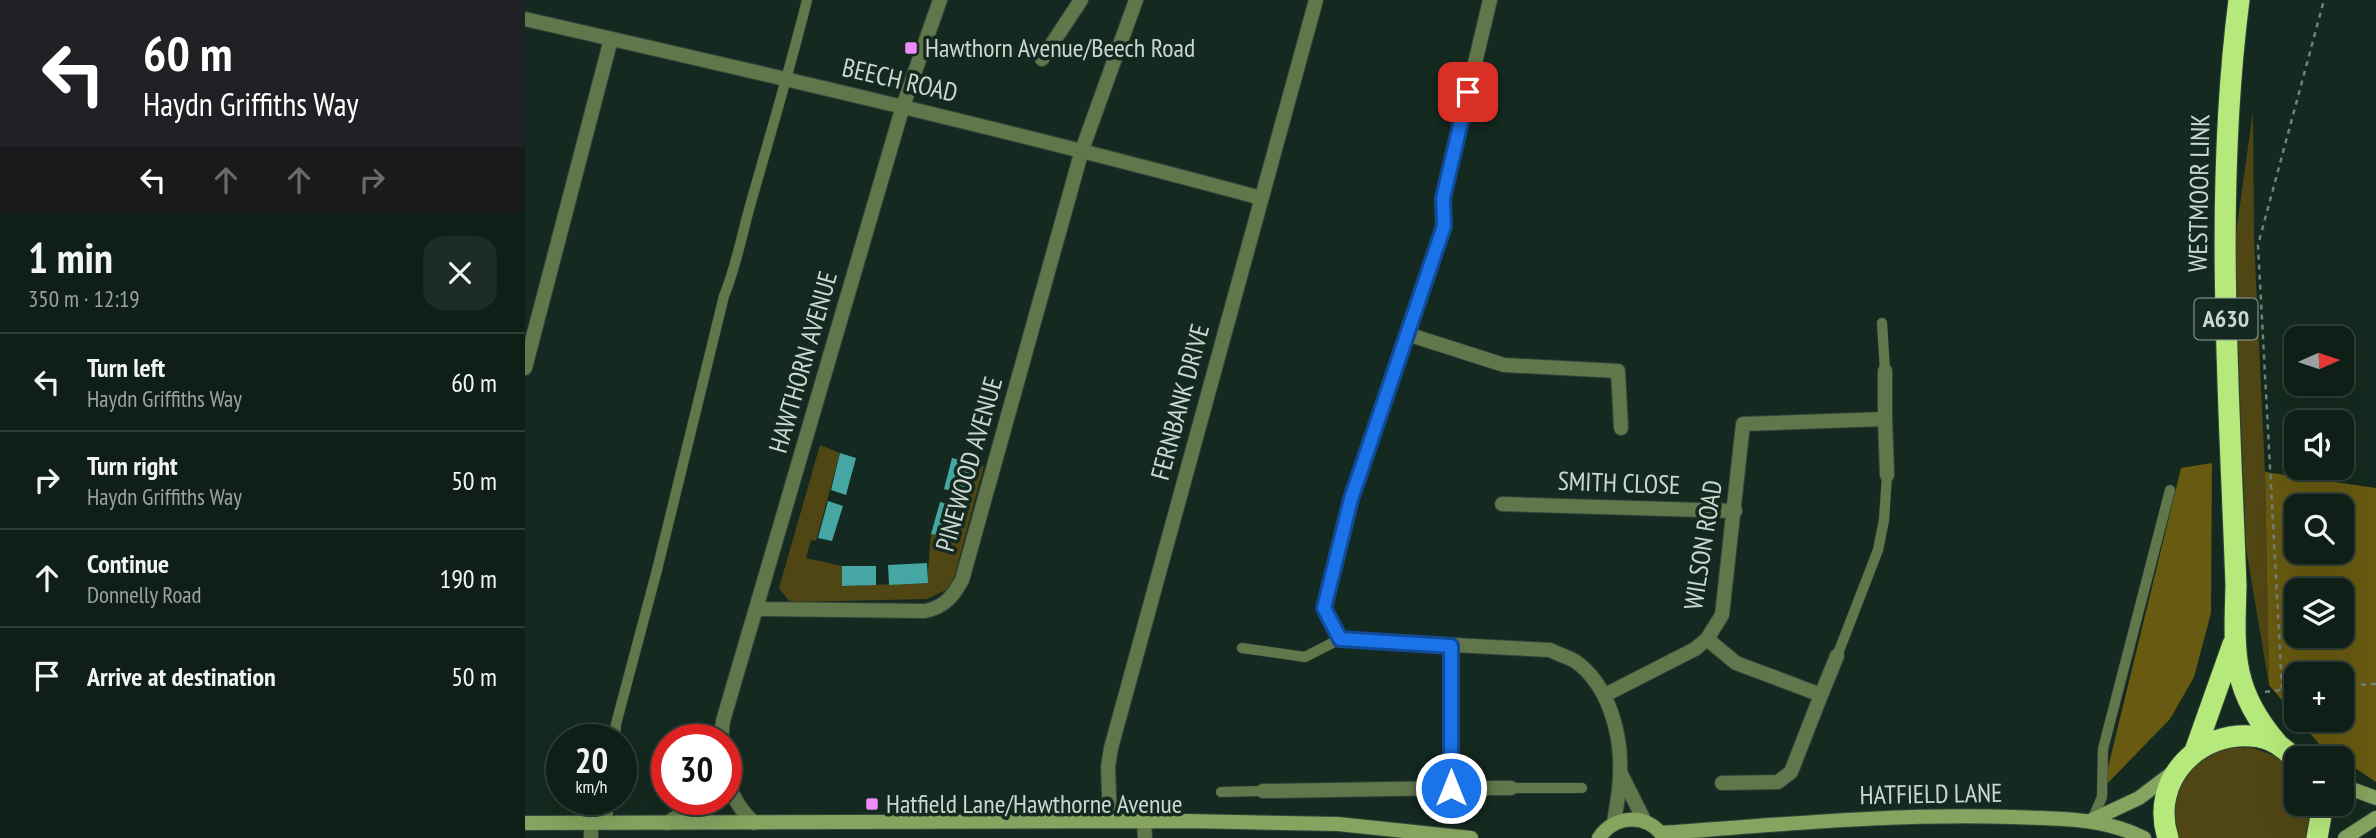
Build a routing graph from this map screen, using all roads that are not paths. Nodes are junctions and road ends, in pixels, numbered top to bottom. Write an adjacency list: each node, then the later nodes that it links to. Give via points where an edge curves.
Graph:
1 (807, 0): 11 (lane)
2 (940, 0): 12 (street, HAWTHORN AVENUE)
3 (1081, 0): 10 (street)
4 (1136, 0): 13 (street, PINEWOOD AVENUE)
5 (1316, 0): 14 (street, FERNBANK DRIVE)
6 (1490, 0): 16 (street, via 1443,198 1444,226)
7 (2239, 0): 28 (highway, WESTMOOR LINK / A630, via 2227,128 2224,258)
8 (525, 19): 9 (street, BEECH ROAD)
9 (611, 38): 11 (street, BEECH ROAD); 17 (street)
10 (1042, 59)
11 (787, 79): 12 (street, BEECH ROAD); 34 (lane, via 725,296)
12 (904, 106): 13 (street, BEECH ROAD); 25 (street, HAWTHORN AVENUE)
13 (1082, 150): 14 (street, BEECH ROAD); 25 (street, PINEWOOD AVENUE, via 963,580 955,592 944,605 925,611)
14 (1261, 198): 54 (street, FERNBANK DRIVE, via 1111,748)
15 (1882, 323): 18 (lane)
16 (1407, 334): 20 (street, via 1504,365 1618,371); 26 (street, via 1351,499 1324,608)
17 (525, 368)
18 (1885, 371): 19 (street)
19 (1885, 419): 21 (street); 24 (street, WILSON ROAD, via 1743,424)
20 (1621, 428)
21 (1887, 475): 31 (lane, via 1878,550)
22 (2170, 490): 55 (lane, via 2103,749 2102,797)
23 (1502, 504): 24 (street, SMITH CLOSE)
24 (1735, 511): 27 (street, WILSON ROAD, via 1722,615)
25 (756, 610): 35 (street, HAWTHORN AVENUE)
26 (1340, 639): 29 (street); 30 (lane, via 1305,657)
27 (1707, 639): 32 (street, WILSON ROAD); 33 (street, via 1736,663)
28 (2234, 639): 36 (highway, WESTMOOR LINK / A630, via 2246,696 2258,721); 38 (highway, WESTMOOR LINK / A630)
29 (1451, 646): 32 (street, via 1550,650 1576,662); 42 (street)
30 (1242, 648)
31 (1837, 656): 33 (street)
32 (1605, 695): 40 (street)
33 (1821, 695): 41 (street, via 1791,772 1778,782)
34 (617, 724)
35 (723, 724)
36 (2277, 743): 37 (highway, WESTMOOR LINK); 38 (highway, via 2233,736)
37 (2284, 749)
38 (2196, 751): 39 (highway)
39 (2178, 769): 55 (street, HATFIELD LANE, via 2139,798); 72 (highway, via 2169,783 2163,810)
40 (1621, 773): 61 (street); 63 (street)
41 (1722, 783)
42 (1451, 788): 43 (street); 46 (street)
43 (1511, 788): 44 (lane)
44 (1582, 788)
45 (2354, 790): 48 (street)
46 (1263, 791): 47 (lane)
47 (1221, 792)
48 (2376, 798)
49 (742, 812): 60 (street)
50 (608, 815): 58 (lane)
51 (680, 815): 59 (street)
52 (2321, 816): 73 (highway)
53 (2376, 818): 74 (street)
54 (1110, 820): 56 (street); 60 (street)
55 (2092, 820): 64 (street, HATFIELD LANE, via 1961,815); 71 (street, HATFIELD LANE)
56 (1144, 821): 68 (street); 69 (street, via 1338,824)
57 (591, 822): 58 (street); 62 (street); 67 (street)
58 (607, 822): 59 (street)
59 (667, 822): 60 (street)
60 (754, 822)
61 (1645, 822): 63 (street); 65 (street)
62 (525, 823)
63 (1614, 823): 66 (street)
64 (1770, 826): 65 (street, HATFIELD LANE); 70 (street, HATFIELD LANE)
65 (1662, 835)
66 (1597, 837)
67 (591, 838)
68 (1145, 838)
69 (1471, 838)
70 (1740, 838)
71 (2144, 838)
72 (2168, 838)
73 (2317, 838)
74 (2346, 838)

